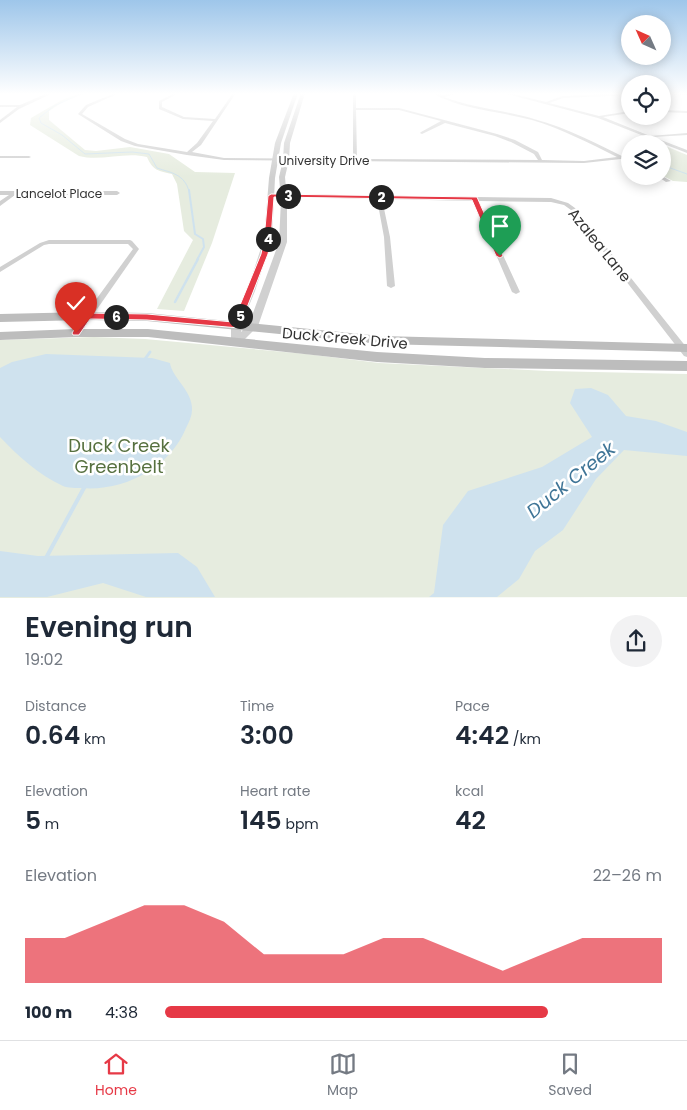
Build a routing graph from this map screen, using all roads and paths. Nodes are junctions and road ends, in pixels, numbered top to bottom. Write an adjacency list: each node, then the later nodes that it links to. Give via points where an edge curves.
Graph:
1 (92, 121): 15 (street, University Drive, via 130,142)
2 (215, 121): 15 (street, via 199,144)
3 (285, 121): 20 (street)
4 (294, 121): 21 (street, via 286,143)
5 (355, 121): 22 (street)
6 (445, 121): 9 (street); 23 (street, via 513,141 536,153)
7 (534, 121): 18 (street, via 576,135)
8 (609, 121): 11 (street)
9 (422, 133)
10 (687, 134): 12 (street)
11 (647, 135)
12 (668, 135)
13 (671, 145): 14 (street)
14 (687, 152)
15 (186, 154): 20 (street, University Drive)
16 (0, 157): 17 (street)
17 (29, 157)
18 (621, 158)
19 (621, 158): 23 (street, University Drive)
20 (275, 160): 21 (street, University Drive); 27 (street)
21 (286, 160): 22 (street, University Drive); 28 (street, via 282,177)
22 (355, 160): 23 (street, University Drive)
23 (542, 162)
24 (0, 193): 25 (street, Lancelot Place)
25 (14, 193): 26 (street, Lancelot Place); 31 (street)
26 (117, 193)
27 (271, 196): 28 (street, Azalea Lane); 37 (street, via 264,254)
28 (283, 196): 29 (street, Azalea Lane); 38 (street, via 283,242)
29 (379, 197): 30 (street, Azalea Lane); 33 (street)
30 (474, 199): 34 (street); 42 (street, Azalea Lane, via 551,200 573,209)
31 (0, 204)
32 (0, 270): 35 (street, via 49,242 130,242 136,248)
33 (391, 286)
34 (516, 292)
35 (87, 316): 36 (main road, Duck Creek Drive); 37 (main road, Duck Creek Drive, via 147,317); 39 (street)
36 (0, 318)
37 (236, 325): 38 (main road, Duck Creek Drive); 41 (street)
38 (252, 326): 41 (street); 42 (main road, Duck Creek Drive, via 381,340)
39 (76, 333): 40 (main road, Duck Creek Drive); 41 (main road, Duck Creek Drive, via 148,333)
40 (0, 336)
41 (236, 342): 43 (main road, Duck Creek Drive, via 377,357 465,362)
42 (685, 350)
43 (687, 366)

